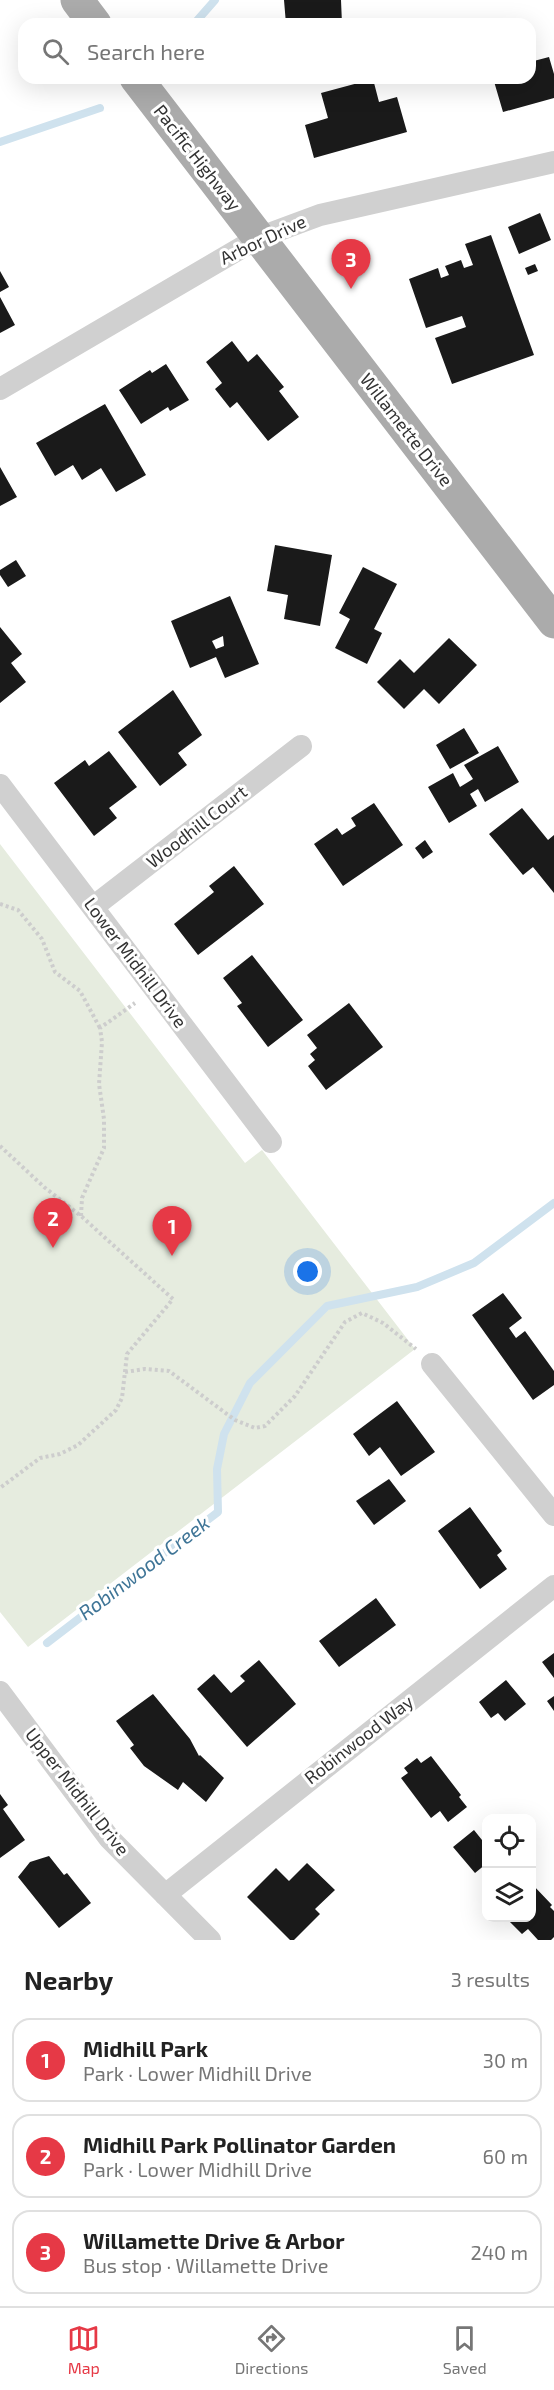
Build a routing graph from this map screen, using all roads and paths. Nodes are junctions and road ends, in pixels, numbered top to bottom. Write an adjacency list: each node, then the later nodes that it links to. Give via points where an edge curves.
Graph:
1 (77, 0): 2 (main road)
2 (90, 18)
3 (141, 84): 5 (main road, Pacific Highway)
4 (554, 162): 5 (street, Arbor Drive, via 320,215)
5 (258, 238): 6 (street, Arbor Drive); 7 (main road, Willamette Drive)
6 (0, 389)
7 (554, 622)
8 (301, 746): 11 (street, Woodhill Court)
9 (0, 785): 11 (street, Lower Midhill Drive)
10 (0, 904): 13 (path, via 18,910 42,939 55,972 80,991)
11 (93, 907): 14 (street, Lower Midhill Drive)
12 (131, 1006): 13 (path)
13 (100, 1028): 16 (path, via 104,1148 82,1198)
14 (271, 1142)
15 (0, 1146): 16 (path)
16 (81, 1216): 18 (path, via 173,1299 127,1354)
17 (425, 1358): 18 (path, via 383,1323 362,1313 345,1322 296,1396 265,1426 255,1428 235,1420 169,1371); 20 (street)
18 (125, 1372): 19 (path, via 122,1398 116,1410 78,1445 40,1458)
19 (0, 1488)
20 (554, 1515)
21 (554, 1586): 23 (street, Robinwood Way)
22 (0, 1692): 23 (street, Upper Midhill Drive, via 109,1838)
23 (165, 1895): 24 (street, Upper Midhill Drive)
24 (210, 1940)

